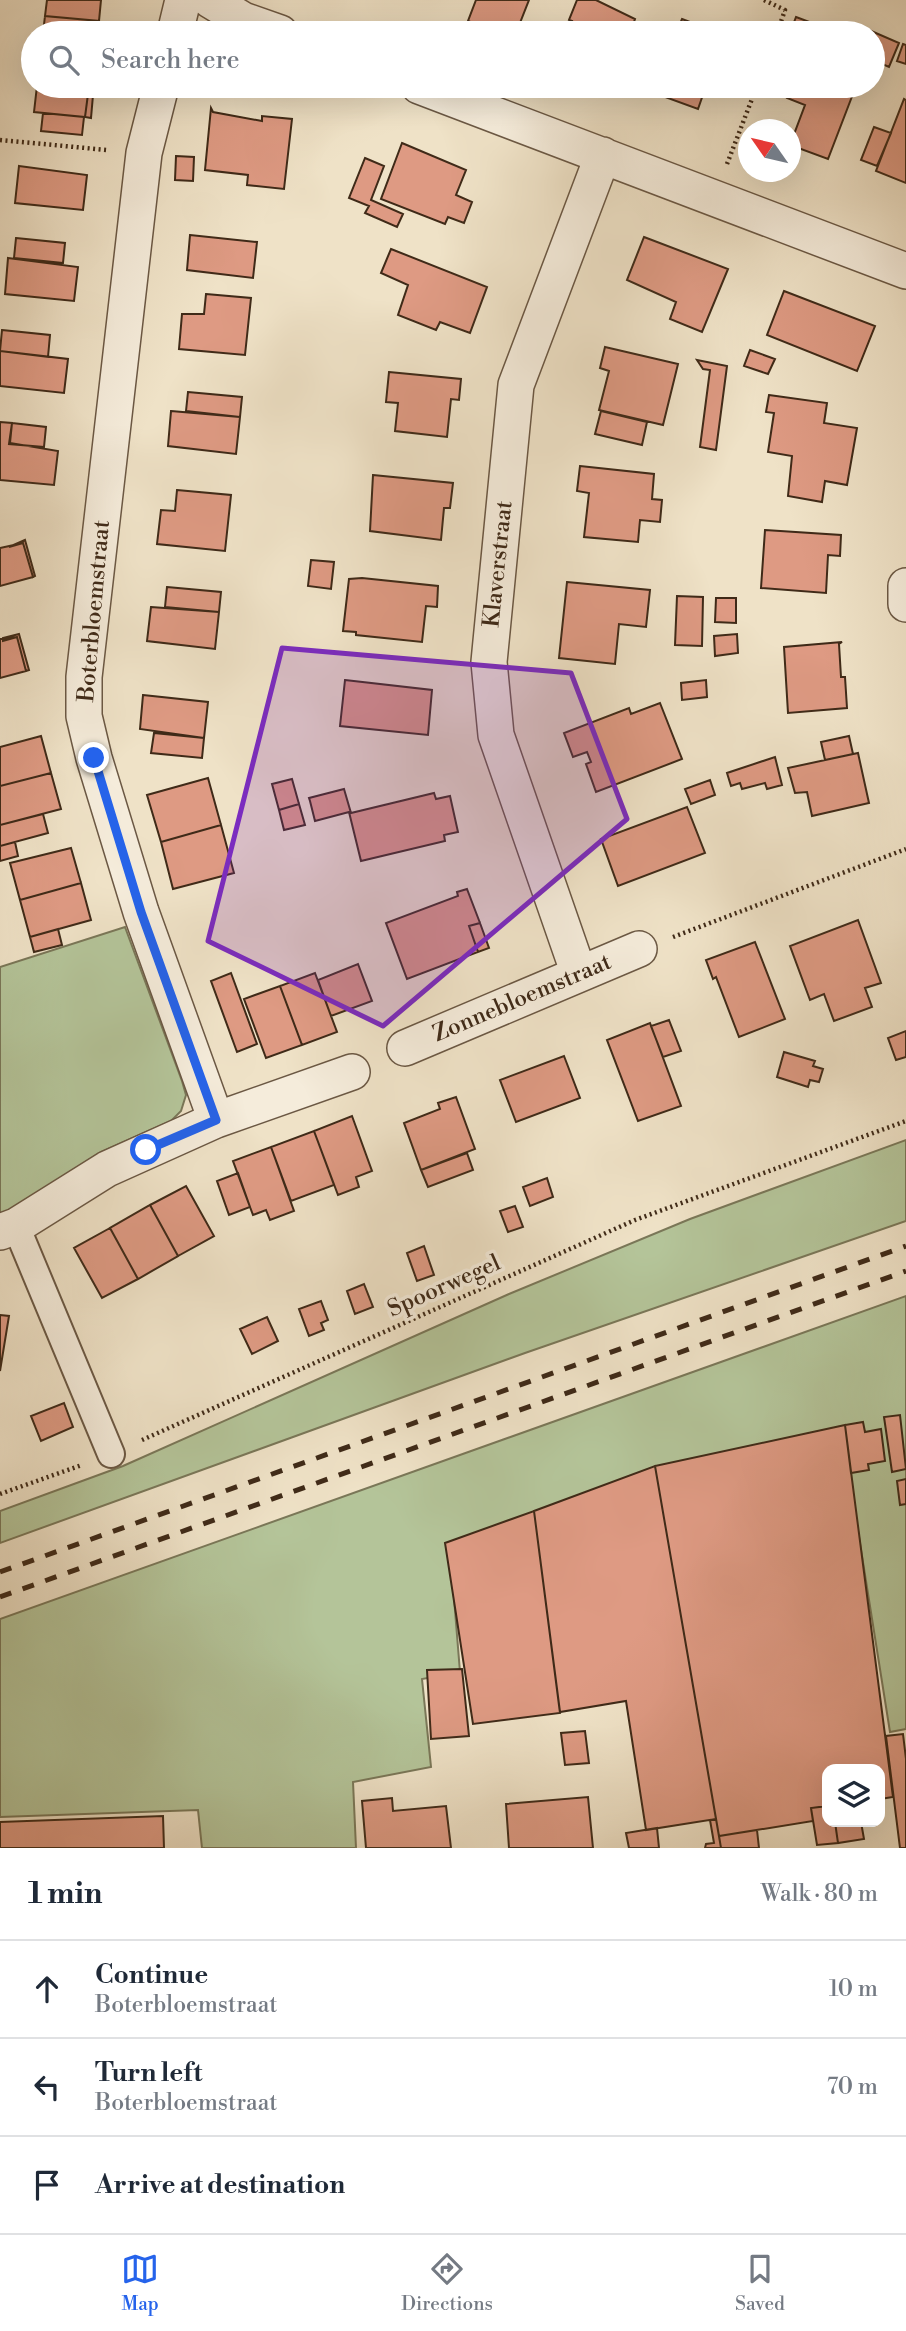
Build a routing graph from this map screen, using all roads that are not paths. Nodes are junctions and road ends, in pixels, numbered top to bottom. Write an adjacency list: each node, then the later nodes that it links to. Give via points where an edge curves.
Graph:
1 (183, 0): 3 (street)
2 (210, 0): 4 (street)
3 (178, 21)
4 (246, 21)
5 (158, 98): 15 (street, Boterbloemstraat, via 144,153 84,677 84,716 141,912)
6 (451, 98): 7 (street)
7 (603, 155): 8 (street); 12 (street, Klaverstraat, via 516,385 489,662 496,735)
8 (906, 271)
9 (906, 586): 10 (street)
10 (906, 604)
11 (639, 949): 12 (street, Zonnebloemstraat)
12 (579, 974): 13 (street, Zonnebloemstraat)
13 (405, 1048)
14 (352, 1072): 15 (street)
15 (216, 1120): 16 (street, via 107,1169)
16 (8, 1229): 17 (street)
17 (111, 1454)

